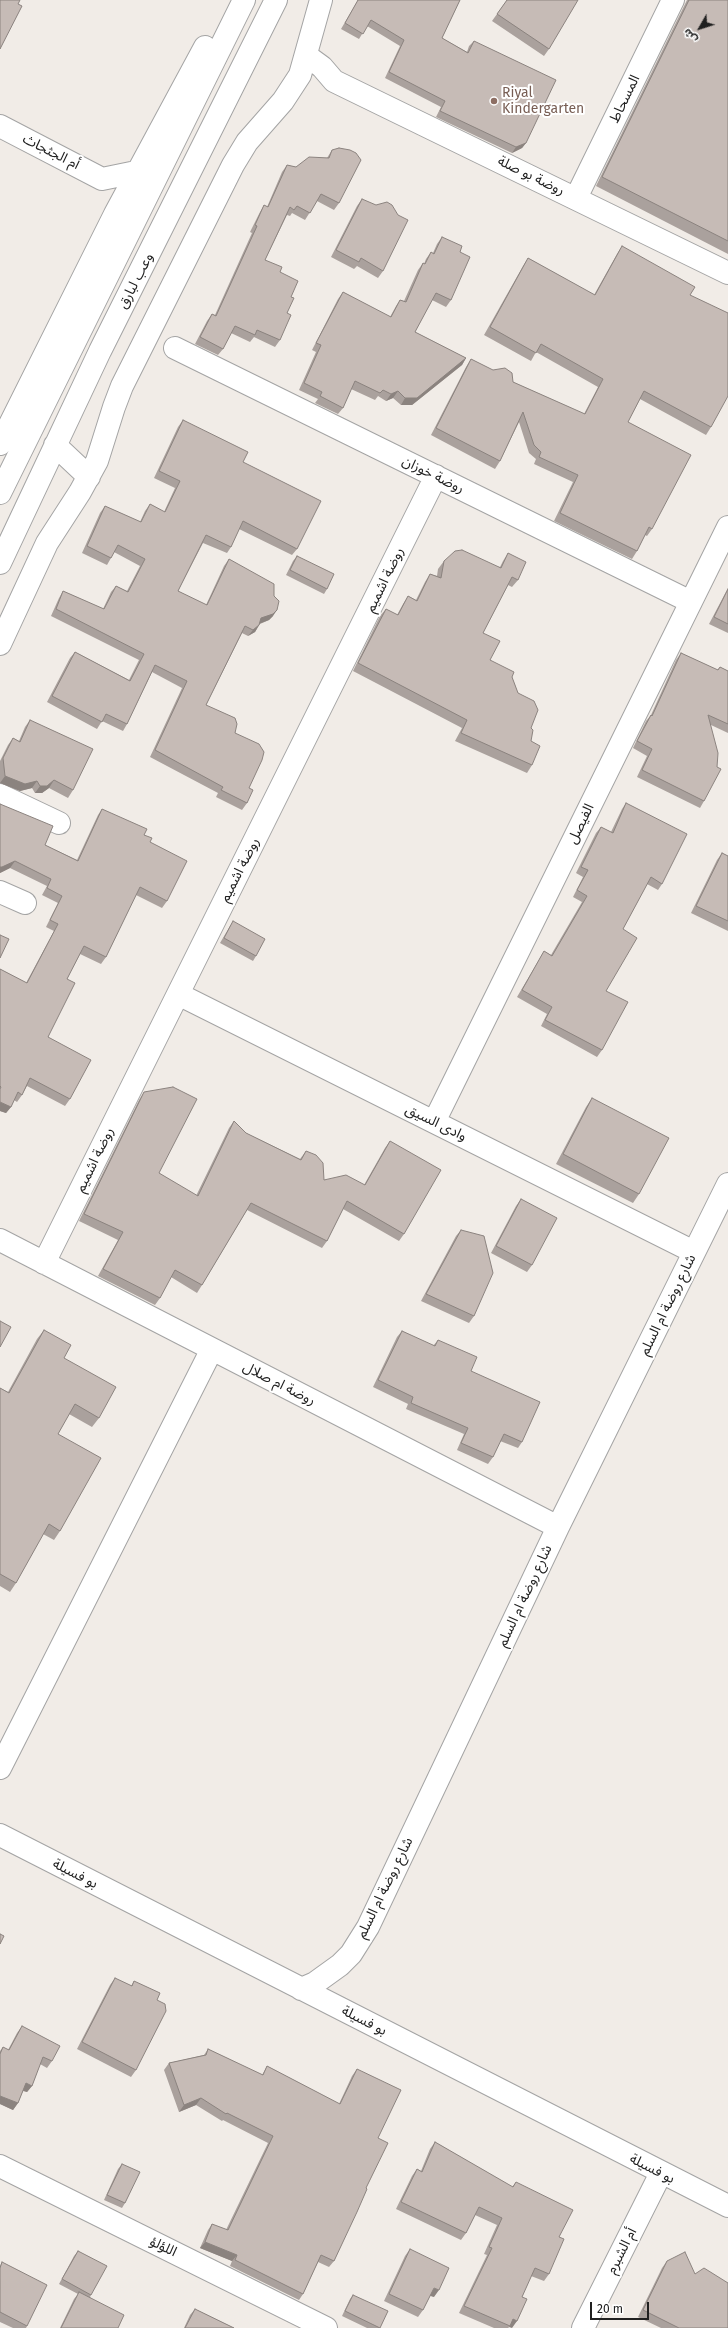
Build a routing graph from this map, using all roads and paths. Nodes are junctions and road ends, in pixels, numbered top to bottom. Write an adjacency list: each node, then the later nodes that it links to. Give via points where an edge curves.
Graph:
1 (230, 0): 10 (street)
2 (244, 0): 19 (street, وعب لبارق)
3 (276, 0): 21 (street, وعب لبارق)
4 (321, 0): 6 (street, via 315,14)
5 (673, 0): 12 (street, المسحاط)
6 (307, 56): 7 (street, via 322,67); 8 (street)
7 (334, 81): 8 (street); 12 (street, روضة بو صلة)
8 (296, 84): 15 (street, via 247,142 233,165)
9 (0, 126): 11 (street, أم الجثجاث)
10 (136, 172): 11 (street); 13 (street)
11 (102, 179): 13 (street)
12 (576, 198): 14 (street, روضة بو صلة)
13 (114, 214): 18 (street)
14 (728, 273)
15 (154, 322): 16 (street, via 168,332); 17 (street)
16 (175, 348): 17 (street, via 158,353); 22 (street, روضة خوزان)
17 (140, 350): 23 (street, via 114,407 101,450)
18 (22, 403): 19 (street); 20 (street)
19 (32, 428): 24 (street, وعب لبارق)
20 (0, 444)
21 (55, 445): 23 (street); 26 (street, وعب لبارق)
22 (436, 476): 27 (street, روضة خوزان); 33 (street, روضة اشميم)
23 (89, 477): 28 (street, via 47,543)
24 (0, 492)
25 (728, 527): 27 (street, الفيصل)
26 (0, 563)
27 (691, 602): 34 (street, الفيصل)
28 (0, 644)
29 (0, 795): 30 (street)
30 (59, 823)
31 (0, 892): 32 (street)
32 (25, 903)
33 (178, 994): 34 (street, وادى السيق); 38 (street, روضة اشميم)
34 (434, 1122): 37 (street, وادى السيق)
35 (728, 1184): 37 (street, شارع روضة ام السلم)
36 (0, 1240): 38 (street, روضة ام صلال)
37 (694, 1252): 40 (street, شارع روضة ام السلم)
38 (44, 1263): 39 (street, روضة ام صلال)
39 (212, 1349): 40 (street, روضة ام صلال); 41 (street)
40 (558, 1527): 43 (street, شارع روضة ام السلم, via 360,1941 334,1970)
41 (0, 1768)
42 (0, 1835): 43 (street, بو فسيلة)
43 (301, 1989): 45 (street, بو فسيلة)
44 (0, 2166): 47 (street, اللؤلؤ)
45 (661, 2173): 46 (street, بو فسيلة); 48 (street, أم الشبرم)
46 (728, 2206)
47 (326, 2328)
48 (583, 2328)

